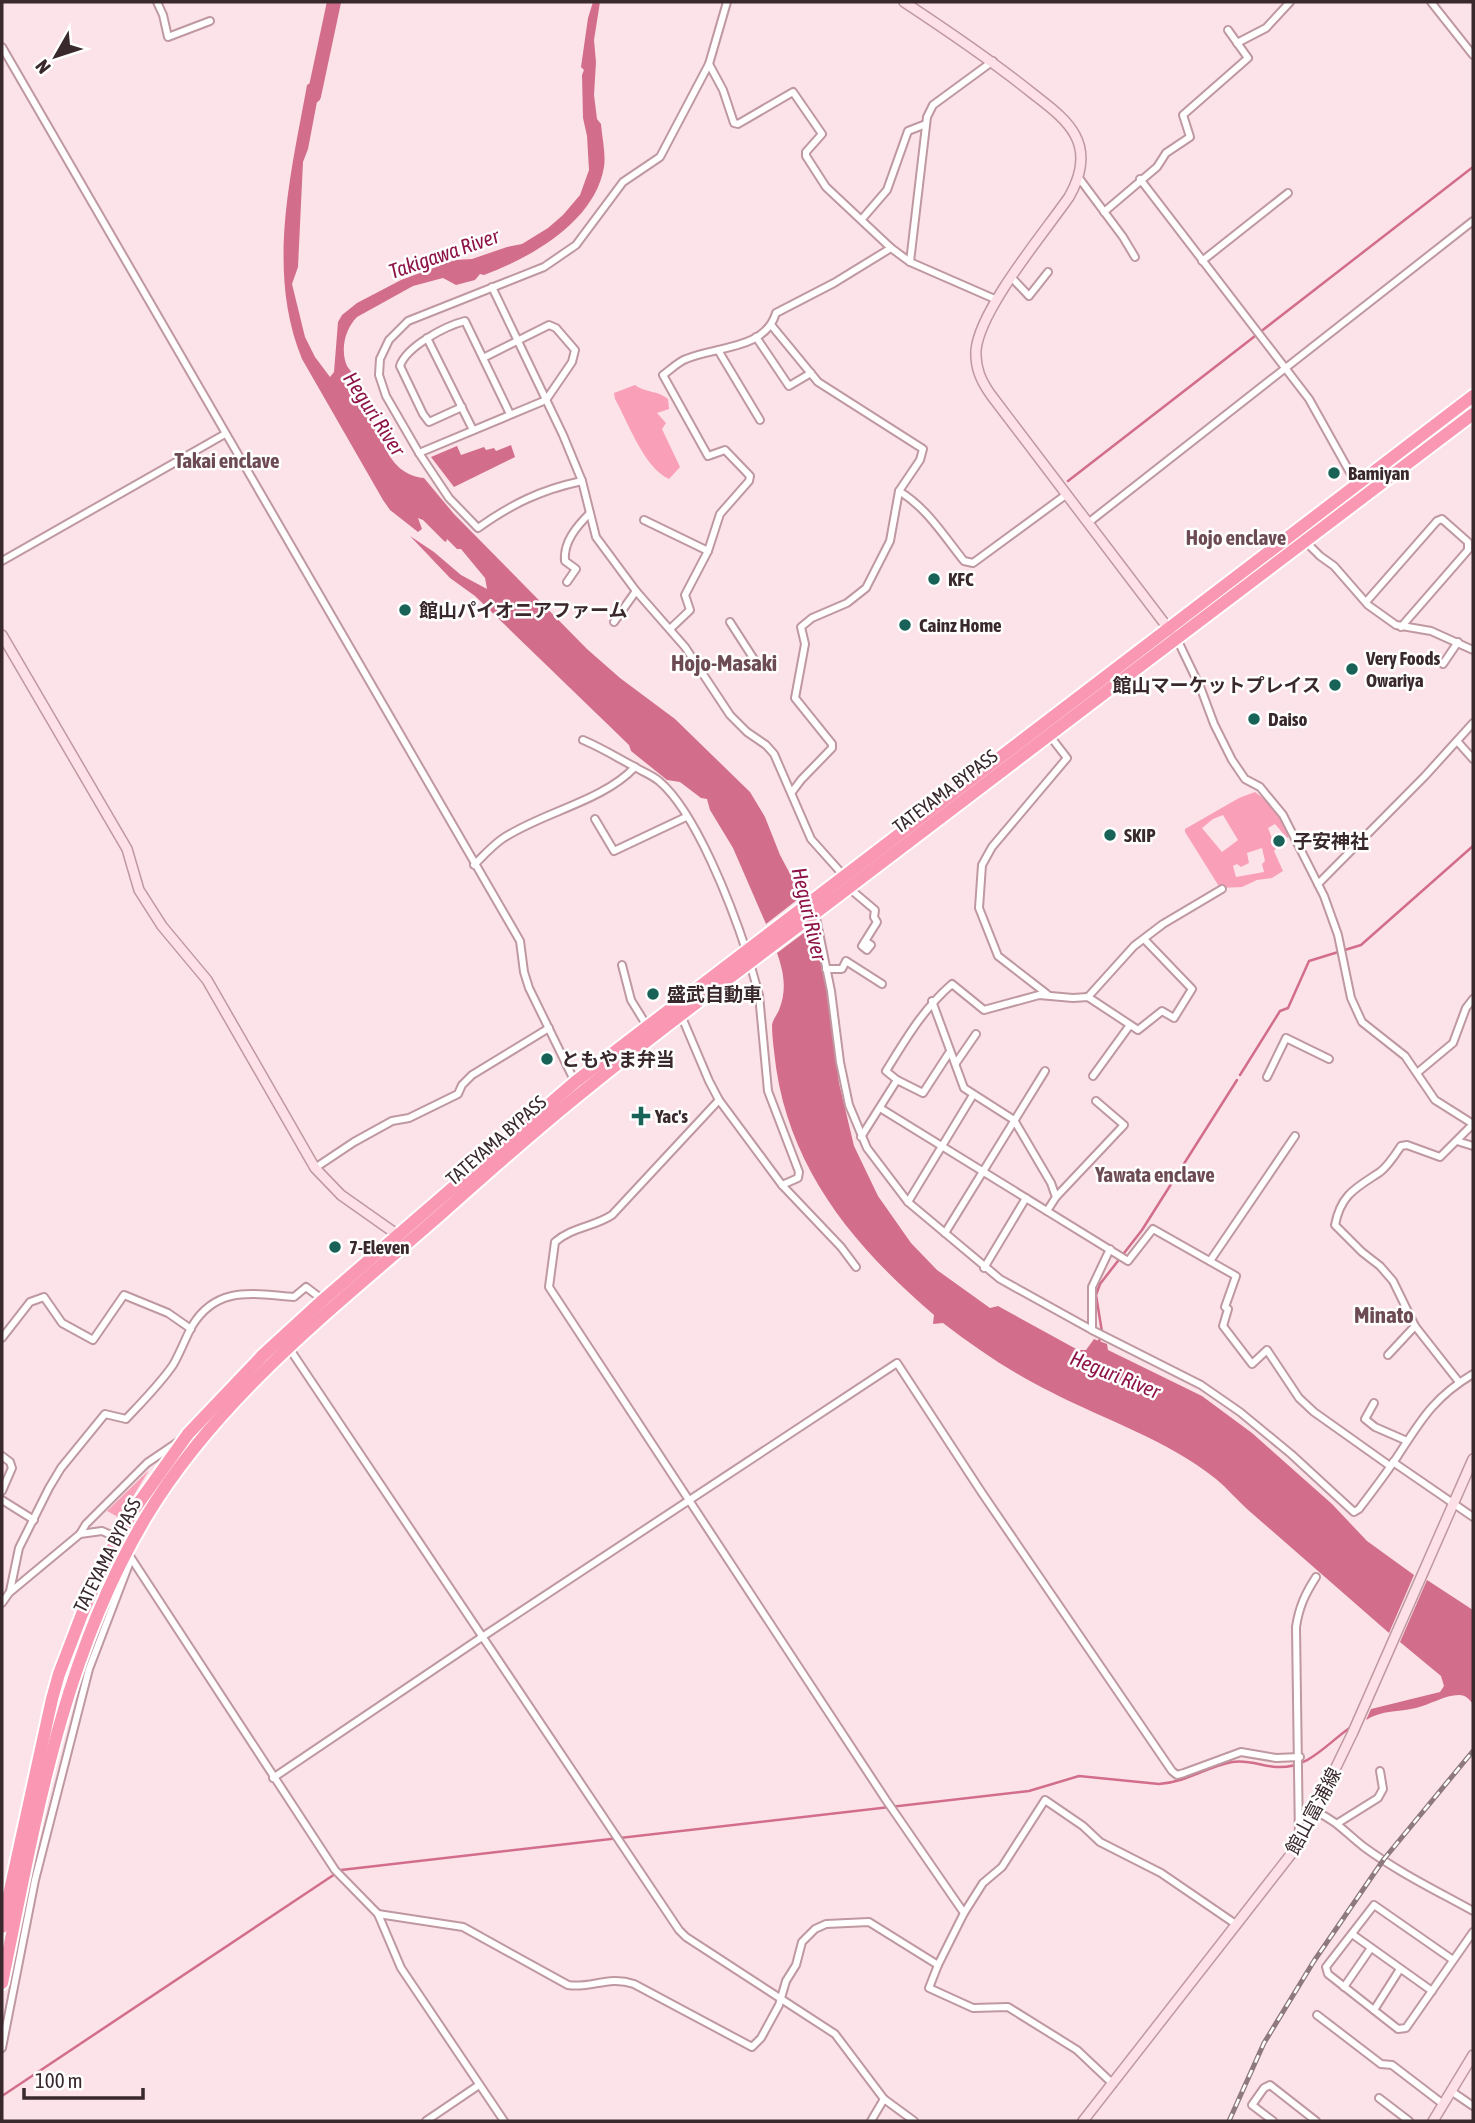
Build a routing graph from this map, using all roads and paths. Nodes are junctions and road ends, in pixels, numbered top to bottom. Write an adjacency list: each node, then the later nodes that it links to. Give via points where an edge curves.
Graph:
1 (157, 2): 6 (street, via 168,37)
2 (727, 2): 12 (street)
3 (904, 2): 11 (street)
4 (1290, 2): 8 (street, via 1266,28)
5 (1432, 2): 10 (street)
6 (211, 21)
7 (1228, 30): 8 (street)
8 (1237, 43): 15 (street, via 1248,58 1184,115 1190,137)
9 (2, 47): 43 (street)
10 (1473, 55)
11 (993, 61): 13 (street, via 933,105); 14 (street, via 1075,135 1081,161)
12 (709, 64): 18 (street, via 734,124 793,92 822,134 806,152 806,159 826,187); 26 (street, via 660,157 623,182 576,245 544,267)
13 (926, 124): 18 (street, via 908,131 887,190); 23 (street)
14 (1079, 178): 17 (street); 25 (street)
15 (1140, 179): 17 (street); 22 (street)
16 (1288, 193): 22 (street)
17 (1104, 212): 21 (street)
18 (862, 219): 20 (street)
19 (1473, 221): 34 (street)
20 (891, 248): 23 (street); 28 (street, via 776,313)
21 (1135, 257)
22 (1202, 261): 34 (street)
23 (911, 262): 27 (street)
24 (1048, 272): 25 (street, via 1029,296)
25 (1012, 278): 27 (street)
26 (492, 287): 31 (street); 44 (street, via 408,321 389,340 380,359 379,375 386,396)
27 (997, 300): 48 (street, via 978,338 980,377)
28 (772, 326): 29 (street); 35 (street)
29 (756, 337): 32 (street); 35 (street, via 789,386)
30 (427, 338): 33 (street, via 465,321); 38 (street); 38 (street, via 400,366 423,414 429,422)
31 (518, 340): 33 (street); 37 (street); 37 (street, via 549,325 575,350)
32 (718, 350): 41 (street); 53 (street, via 684,359 663,375 708,456 725,450 750,476 720,514)
33 (483, 358): 39 (street)
34 (1284, 367): 46 (street, via 1309,399); 51 (street)
35 (811, 373): 47 (street, via 818,382 923,449)
36 (1473, 396): 46 (highway, TATEYAMA BYPASS)
37 (547, 400): 39 (street); 45 (street)
38 (462, 407): 42 (street)
39 (510, 414): 42 (street)
40 (1473, 414): 52 (highway, TATEYAMA BYPASS)
41 (760, 421)
42 (473, 430): 44 (street)
43 (225, 434): 54 (street); 78 (street)
44 (419, 453): 45 (street, via 449,498 478,528 522,500)
45 (582, 481): 49 (street)
46 (1357, 485): 61 (highway, TATEYAMA BYPASS)
47 (899, 491): 48 (street, via 914,500 964,561 973,563); 75 (street, via 890,541 866,588 801,627 805,644 795,698 832,748)
48 (1067, 494): 51 (street)
49 (590, 513): 55 (street, via 568,543 565,561 576,569); 56 (street, via 596,537)
50 (644, 520): 53 (street)
51 (1088, 523): 61 (street)
52 (1306, 541): 57 (street); 64 (highway, TATEYAMA BYPASS)
53 (708, 551): 62 (street, via 685,595 690,610)
54 (2, 561)
55 (567, 582)
56 (636, 591): 58 (street); 62 (street)
57 (1366, 602): 60 (street); 60 (street, via 1443,519 1468,542 1468,550)
58 (614, 622)
59 (730, 622): 67 (street)
60 (1401, 627): 65 (street, via 1431,631)
61 (1168, 628): 64 (street); 79 (highway, TATEYAMA BYPASS)
62 (670, 629): 75 (street, via 730,715 774,754)
63 (2, 635): 118 (street, via 127,849 139,890 207,981)
64 (1177, 639): 70 (highway, TATEYAMA BYPASS); 80 (street, via 1232,760 1245,779 1260,787 1283,814)
65 (1458, 642): 66 (street); 68 (street)
66 (1473, 650)
67 (757, 664)
68 (1443, 664)
69 (1473, 723): 72 (street)
70 (1050, 736): 79 (highway, TATEYAMA BYPASS); 89 (street, via 1067,758 992,847 982,865 979,908 998,956)
71 (583, 740): 74 (street)
72 (1457, 741): 73 (street); 80 (street)
73 (1473, 759)
74 (635, 767): 76 (street, via 659,781); 78 (street, via 607,788 500,840)
75 (792, 792): 79 (street, via 811,839)
76 (686, 817): 77 (street, via 614,851); 85 (street, via 724,889)
77 (595, 819)
78 (474, 865): 96 (street, via 520,941 529,988)
79 (847, 882): 82 (highway, TATEYAMA BYPASS); 84 (street, via 875,910 877,922)
80 (1318, 884): 102 (street, via 1334,922 1351,998 1362,1022 1399,1050)
81 (1222, 889): 83 (street)
82 (812, 909): 85 (highway, TATEYAMA BYPASS); 87 (street)
83 (1144, 939): 90 (street); 94 (street, via 1192,989 1174,1018 1162,1012 1142,1029)
84 (864, 942)
85 (749, 956): 93 (highway, TATEYAMA BYPASS); 95 (highway, TATEYAMA BYPASS); 120 (street, via 759,995 768,1091 799,1172 798,1178)
86 (622, 965): 95 (street, via 631,1000)
87 (826, 969): 88 (street, via 842,969 846,961); 114 (street, via 840,1062)
88 (882, 984)
89 (1046, 994): 90 (street); 92 (street, via 984,1010 951,984)
90 (1088, 997): 94 (street)
91 (1473, 999): 102 (street, via 1453,1043)
92 (932, 1001): 98 (street); 105 (street, via 886,1071)
93 (681, 1015): 108 (street); 126 (highway, TATEYAMA BYPASS)
94 (1130, 1025): 103 (street)
95 (647, 1026): 106 (highway, TATEYAMA BYPASS)
96 (549, 1028): 106 (street); 118 (street, via 466,1079 458,1094 410,1118 392,1121)
97 (976, 1034): 100 (street)
98 (950, 1053): 100 (street); 105 (street, via 923,1093)
99 (1329, 1059): 104 (street, via 1286,1038)
100 (956, 1063): 107 (street, via 964,1088)
101 (1045, 1071): 111 (street)
102 (1417, 1073): 112 (street, via 1435,1100)
103 (1093, 1076)
104 (1267, 1077)
105 (897, 1080): 110 (street)
106 (575, 1082): 126 (highway, TATEYAMA BYPASS)
107 (973, 1095): 111 (street); 116 (street)
108 (719, 1100): 120 (street); 148 (street, via 612,1215 599,1224 569,1231 555,1242 549,1287)
109 (1096, 1101): 121 (street, via 1124,1125)
110 (880, 1108): 114 (street); 116 (street)
111 (1014, 1121): 119 (street); 121 (street)
112 (1473, 1124): 115 (street)
113 (1295, 1136): 128 (street)
114 (861, 1137): 123 (street)
115 (1457, 1140): 117 (street); 132 (street, via 1440,1157 1401,1146 1382,1170 1342,1202 1335,1225 1393,1281)
116 (942, 1146): 119 (street); 123 (street)
117 (1473, 1146)
118 (315, 1167): 126 (street, via 341,1195)
119 (983, 1171): 122 (street); 125 (street)
120 (782, 1185): 129 (street)
121 (1056, 1197): 124 (street)
122 (1026, 1198): 124 (street); 130 (street)
123 (908, 1202): 125 (street)
124 (1047, 1211): 127 (street)
125 (945, 1233): 130 (street)
126 (403, 1239): 131 (highway, TATEYAMA BYPASS); 136 (highway, TATEYAMA BYPASS)
127 (1110, 1249): 128 (street, via 1128,1261 1153,1229); 134 (street, via 1092,1287)
128 (1210, 1261): 145 (street, via 1236,1276 1223,1326 1252,1364 1267,1350 1314,1412)
129 (856, 1267)
130 (984, 1268): 134 (street)
131 (323, 1300): 133 (street, via 306,1287 294,1297 243,1293 209,1304); 141 (highway, TATEYAMA BYPASS)
132 (1415, 1326): 137 (street); 139 (street)
133 (191, 1329): 135 (street, via 168,1313 124,1295 93,1340 62,1323 44,1297 30,1302); 151 (street, via 172,1366 126,1419 105,1414 99,1421 61,1468)
134 (1094, 1332): 145 (street, via 1201,1385 1291,1454 1354,1512)
135 (2, 1338)
136 (289, 1348): 154 (highway, TATEYAMA BYPASS, via 193,1450 163,1490); 158 (street)
137 (1388, 1354)
138 (1473, 1374): 139 (street)
139 (1459, 1382): 142 (street, via 1429,1409)
140 (1374, 1404): 142 (street, via 1365,1419)
141 (188, 1434): 152 (street, via 147,1463); 153 (highway, TATEYAMA BYPASS)
142 (1407, 1441): 145 (street)
143 (2, 1456): 146 (street, via 12,1468)
144 (1473, 1459): 149 (street, 館山富浦線)
145 (1392, 1464): 149 (street)
146 (2, 1491)
147 (2, 1500): 151 (street)
148 (689, 1502): 158 (street); 159 (street, via 897,1363 1171,1771 1177,1775 1241,1752); 166 (street)
149 (1453, 1504): 150 (street); 162 (street, 館山富浦線)
150 (1473, 1517)
151 (34, 1520): 156 (street, via 19,1548)
152 (80, 1534): 153 (street, via 102,1531); 156 (street)
153 (118, 1538): 154 (street); 169 (highway, TATEYAMA BYPASS, via 59,1674)
154 (129, 1555): 161 (street); 176 (highway, TATEYAMA BYPASS, via 96,1616 61,1714); 182 (street, via 89,1670 35,1880)
155 (1316, 1577): 159 (street, via 1297,1619)
156 (9, 1593): 157 (street)
157 (2, 1603)
158 (482, 1637): 161 (street); 179 (street, via 682,1934)
159 (1300, 1759): 164 (street)
160 (1380, 1771): 163 (street, via 1383,1788 1378,1798)
161 (273, 1778): 167 (street, via 337,1872)
162 (1316, 1812): 163 (street); 164 (street, 館山富浦線)
163 (1338, 1823): 165 (street, via 1410,1877)
164 (1299, 1844): 168 (street, 館山富浦線)
165 (1473, 1911)
166 (964, 1913): 168 (street, via 983,1884 1002,1867 1045,1800 1100,1842 1161,1873); 174 (street)
167 (378, 1914): 179 (street, via 463,1927 568,1985 610,1980 634,1984 748,2047 761,2038); 185 (street, via 401,1968)
168 (1237, 1925): 184 (street, 館山富浦線)
169 (2, 1927)
170 (1473, 1932): 173 (street)
171 (1352, 1934): 172 (street); 173 (street, via 1374,1905); 177 (street, via 1326,1967)
172 (1371, 1948): 175 (street); 177 (street)
173 (1452, 1960): 178 (street)
174 (938, 1965): 179 (street, via 869,1922 826,1924 802,1942); 184 (street, via 929,1989 973,2008 1008,2007 1077,2050)
175 (1400, 1969): 178 (street); 180 (street)
176 (2, 1983)
177 (1344, 1987): 180 (street)
178 (1432, 1991): 180 (street, via 1406,2028 1398,2029)
179 (780, 1999): 188 (street, via 839,2038)
180 (1374, 2010)
181 (1317, 2015): 189 (street)
182 (2, 2048)
183 (1473, 2055): 186 (street)
184 (1113, 2084): 196 (street, 館山富浦線)
185 (479, 2085): 192 (street); 193 (street)
186 (1451, 2091): 189 (street); 190 (street)
187 (1379, 2098): 198 (street)
188 (884, 2099): 194 (street); 195 (street)
189 (1443, 2104): 199 (street)
190 (1473, 2106)
191 (1310, 2120): 197 (street, via 1270,2085 1252,2105)
192 (426, 2121)
193 (504, 2121)
194 (871, 2121)
195 (914, 2121)
196 (1083, 2121)
197 (1273, 2121)
198 (1409, 2121)
199 (1433, 2121)

